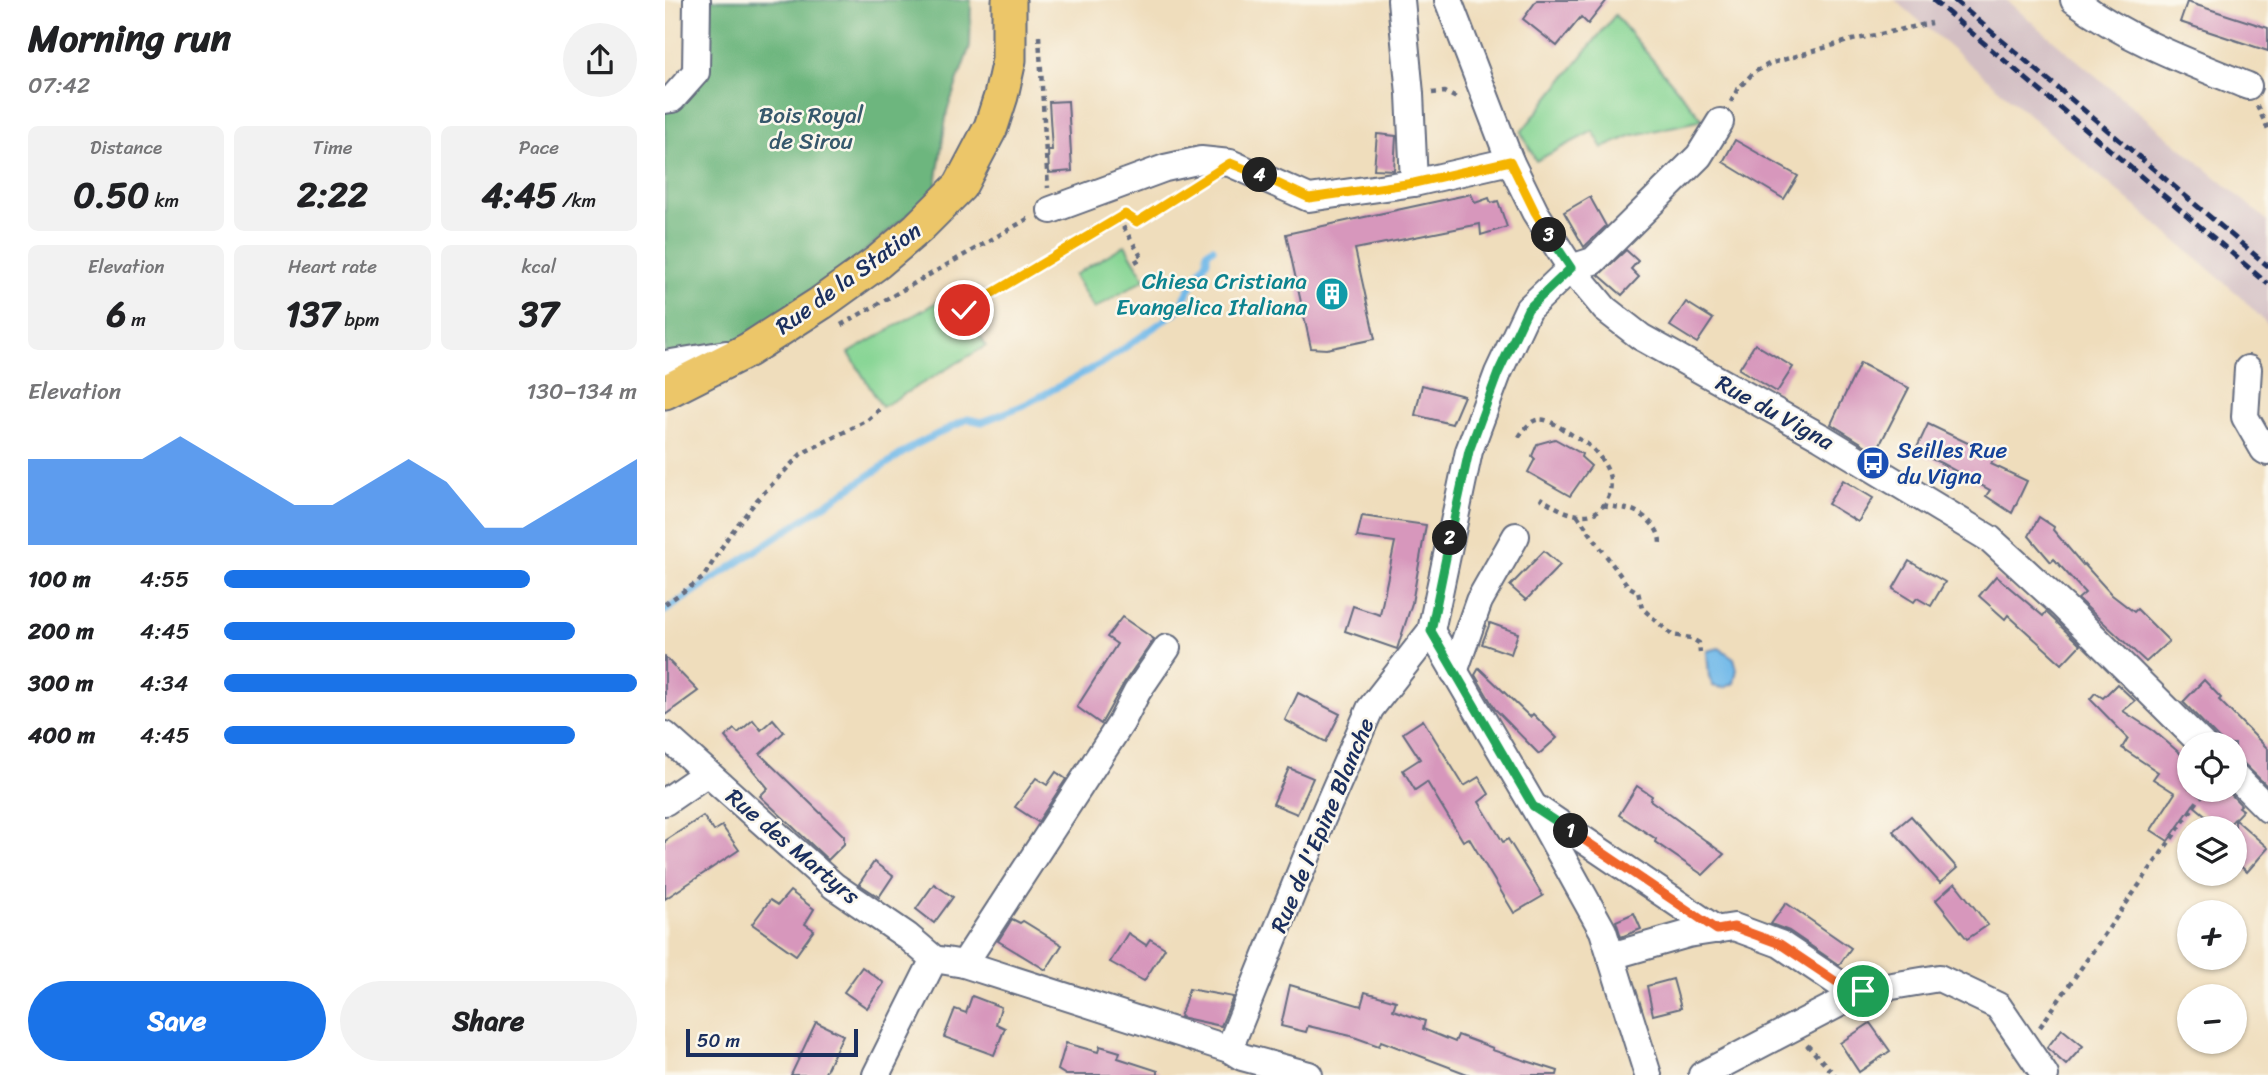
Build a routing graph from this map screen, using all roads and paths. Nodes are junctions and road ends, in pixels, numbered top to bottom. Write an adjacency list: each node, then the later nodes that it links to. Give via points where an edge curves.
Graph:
1 (697, 0): 10 (street, via 696,72 672,99)
2 (1009, 0): 22 (main road, Rue de la Station, via 1009,60 1001,96 991,127 960,187 878,262)
3 (1401, 0): 9 (street)
4 (1448, 0): 11 (street, Rue du Vigna)
5 (2074, 0): 8 (street, via 2160,51)
6 (1931, 23): 12 (path, via 1769,64 1737,90)
7 (1039, 32): 16 (path)
8 (2248, 86)
9 (1411, 94): 11 (path, via 1445,92); 14 (street)
10 (665, 100)
11 (1495, 120): 13 (street, Rue du Vigna)
12 (1720, 122): 19 (street, Rue de l'Epine Blanche, via 1699,156 1593,261)
13 (1510, 161): 14 (street); 19 (street, Rue du Vigna, via 1535,212)
14 (1414, 183): 16 (street, via 1309,198 1230,163 1201,160 1165,168)
15 (1195, 185): 17 (path, via 1137,222 1125,214)
16 (1051, 210): 21 (path)
17 (1118, 218): 18 (path, via 1142,258); 20 (path)
18 (1135, 262)
19 (1571, 268): 35 (street, Rue de l'Epine Blanche, via 1528,309 1498,373 1469,451); 39 (street, Rue du Vigna, via 1605,309 1641,337 1821,437 1990,539)
20 (964, 310)
21 (831, 331)
22 (748, 350): 23 (street); 25 (main road, Rue de la Station)
23 (665, 364)
24 (2248, 369): 28 (street, via 2245,417)
25 (665, 392)
26 (882, 407): 34 (path, via 868,420 801,454 757,500 703,578)
27 (1519, 437): 30 (path, via 1539,418 1592,448 1612,483)
28 (2268, 452)
29 (1540, 498): 31 (path)
30 (1604, 505): 31 (path, via 1598,512); 33 (path, via 1635,511 1659,531)
31 (1576, 514): 37 (path, via 1628,586 1638,592 1642,608 1672,635 1699,643)
32 (1516, 536): 38 (street, via 1479,601)
33 (1659, 547)
34 (665, 604)
35 (1431, 631): 38 (street); 54 (street, Rue de l'Epine Blanche, via 1370,709)
36 (1167, 648): 50 (street)
37 (1700, 653)
38 (1454, 672): 45 (street)
39 (2190, 732)
40 (665, 735): 41 (street, Rue des Martyrs)
41 (707, 773): 43 (street); 49 (street, Rue des Martyrs, via 834,886)
42 (2247, 788): 46 (street)
43 (665, 802)
44 (2197, 802): 53 (path)
45 (1533, 806): 47 (street); 48 (street, via 1603,930)
46 (2268, 809)
47 (1717, 930): 48 (street); 51 (street, via 1734,927 1780,944)
48 (1611, 956): 57 (street)
49 (934, 959): 50 (street); 55 (street)
50 (964, 964): 54 (street)
51 (1856, 995): 52 (street); 53 (street, via 1938,978 1998,1006)
52 (1792, 1028): 58 (street); 59 (path)
53 (2026, 1048): 60 (street)
54 (1229, 1049): 56 (street, via 1242,1057)
55 (876, 1075)
56 (1309, 1075)
57 (1648, 1075)
58 (1702, 1075)
59 (1835, 1075)
60 (2045, 1075)

